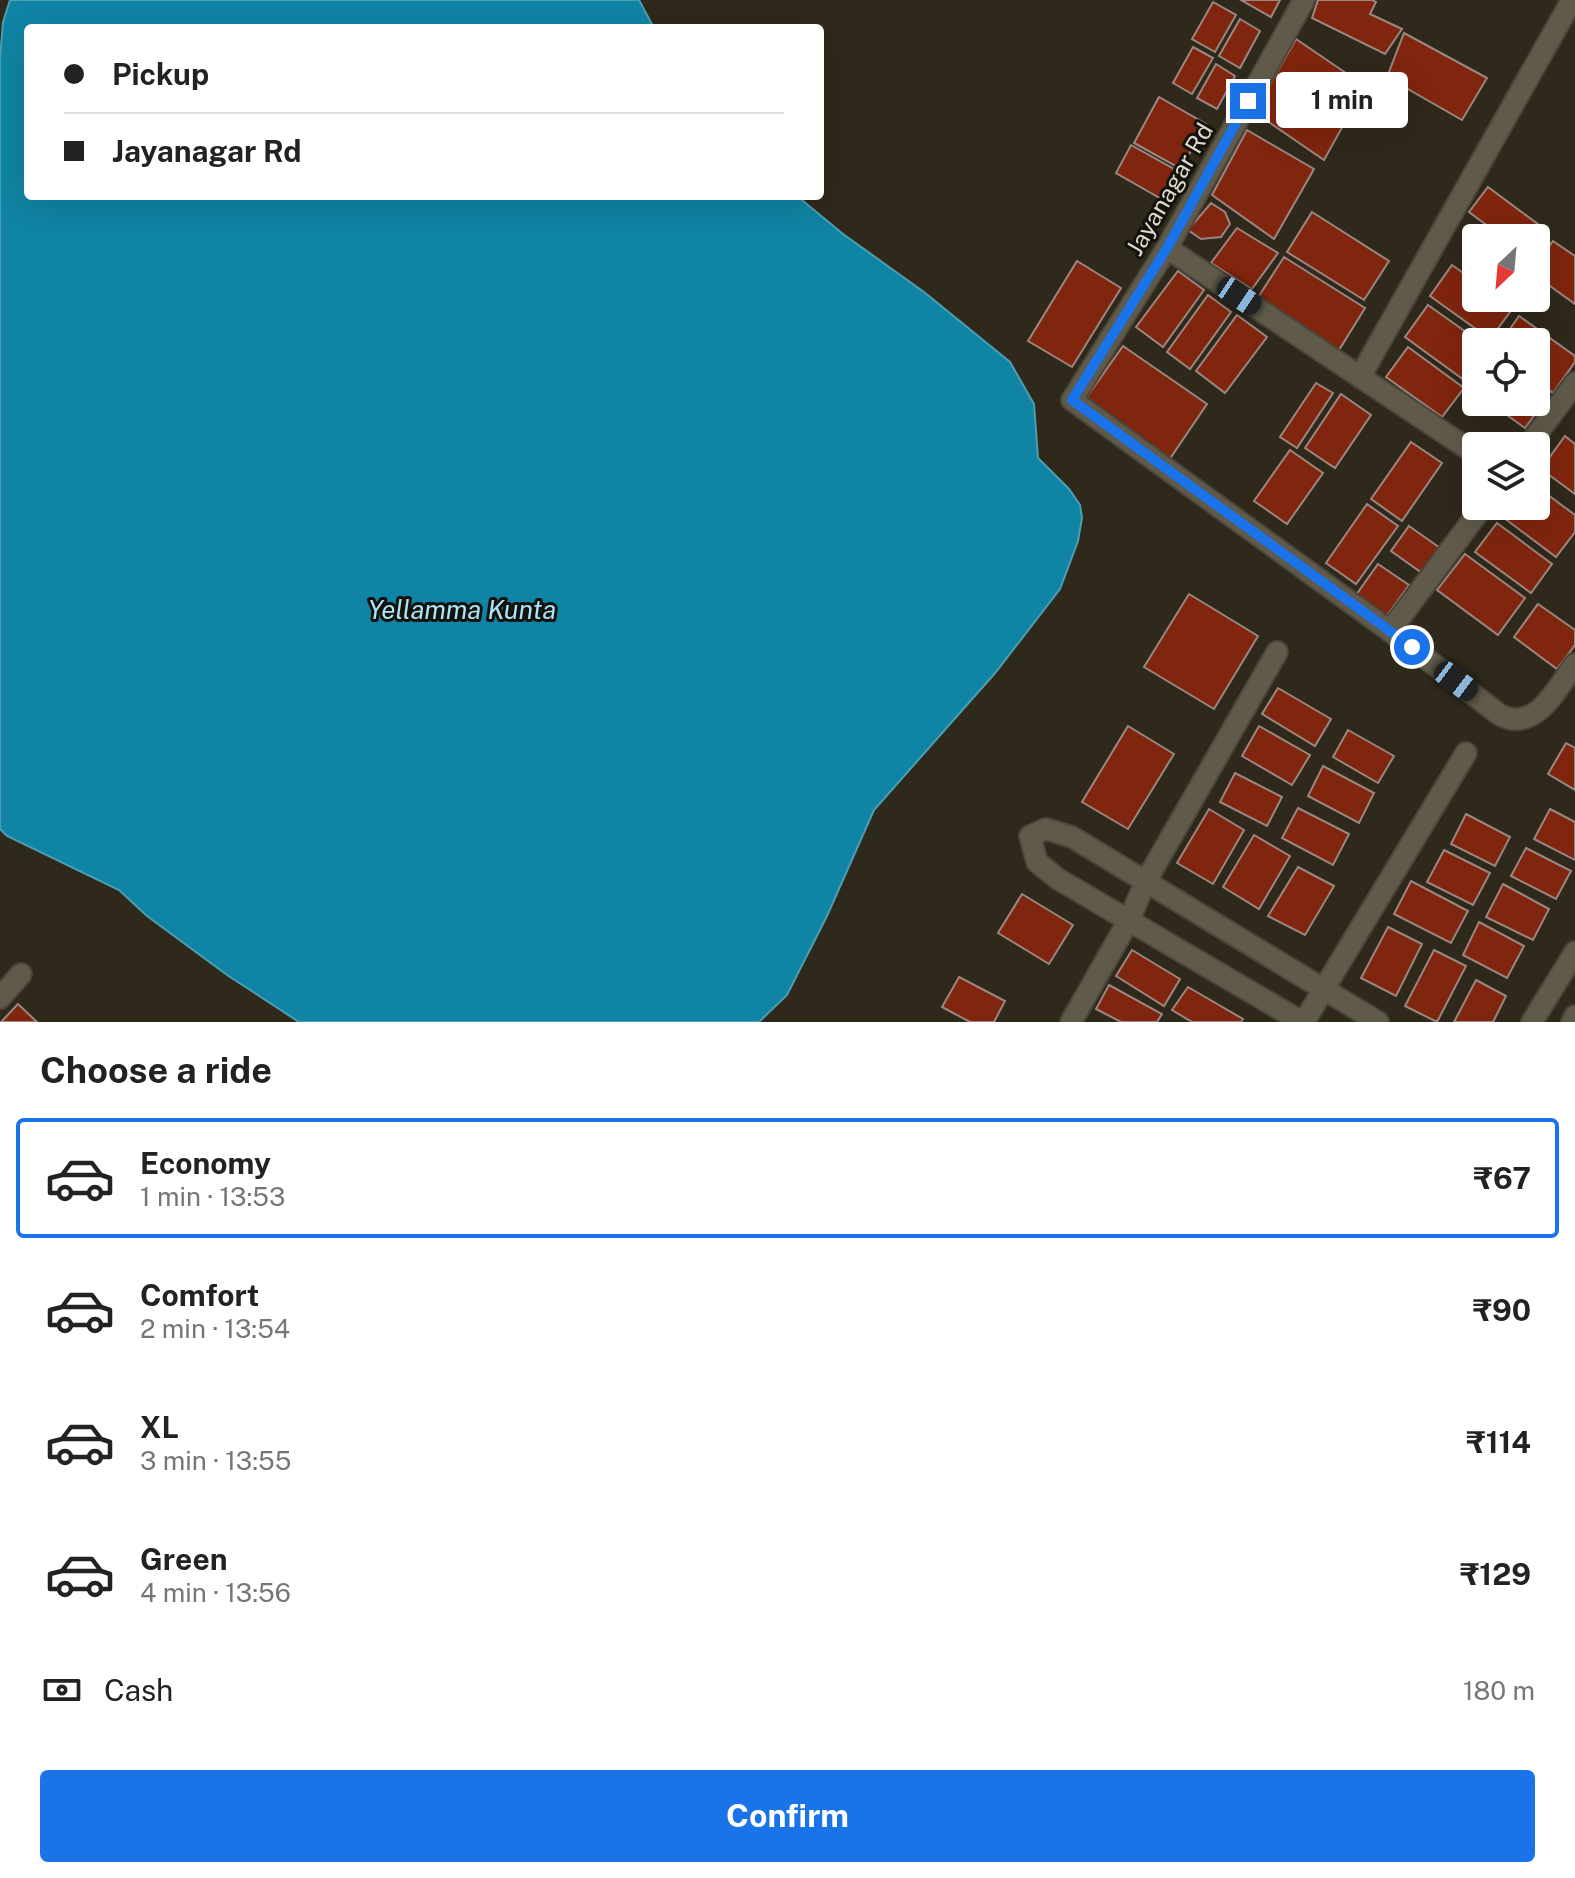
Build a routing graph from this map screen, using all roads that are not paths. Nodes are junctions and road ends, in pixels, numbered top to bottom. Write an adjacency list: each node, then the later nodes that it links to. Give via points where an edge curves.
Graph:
1 (1304, 0): 3 (street, Jayanagar Rd)
2 (1572, 0): 4 (street)
3 (1167, 248): 4 (street); 9 (street, Jayanagar Rd, via 1072,400)
4 (1360, 377): 7 (street)
5 (1575, 383): 6 (street)
6 (1538, 432)
7 (1462, 445)
8 (1473, 520): 9 (street)
9 (1390, 631): 11 (street, via 1512,721 1537,712)
10 (1277, 652): 13 (street)
11 (1575, 664)
12 (1466, 753): 17 (street)
13 (1146, 881): 14 (street); 14 (street, via 1072,837 1046,829 1030,836 1037,862); 17 (street)
14 (1129, 920): 20 (street); 21 (street)
15 (1575, 952): 23 (street)
16 (21, 974): 18 (street)
17 (1323, 989): 21 (street); 22 (street)
18 (0, 998)
19 (1575, 1016): 24 (street)
20 (1071, 1022)
21 (1303, 1022)
22 (1378, 1022)
23 (1532, 1022)
24 (1572, 1022)

